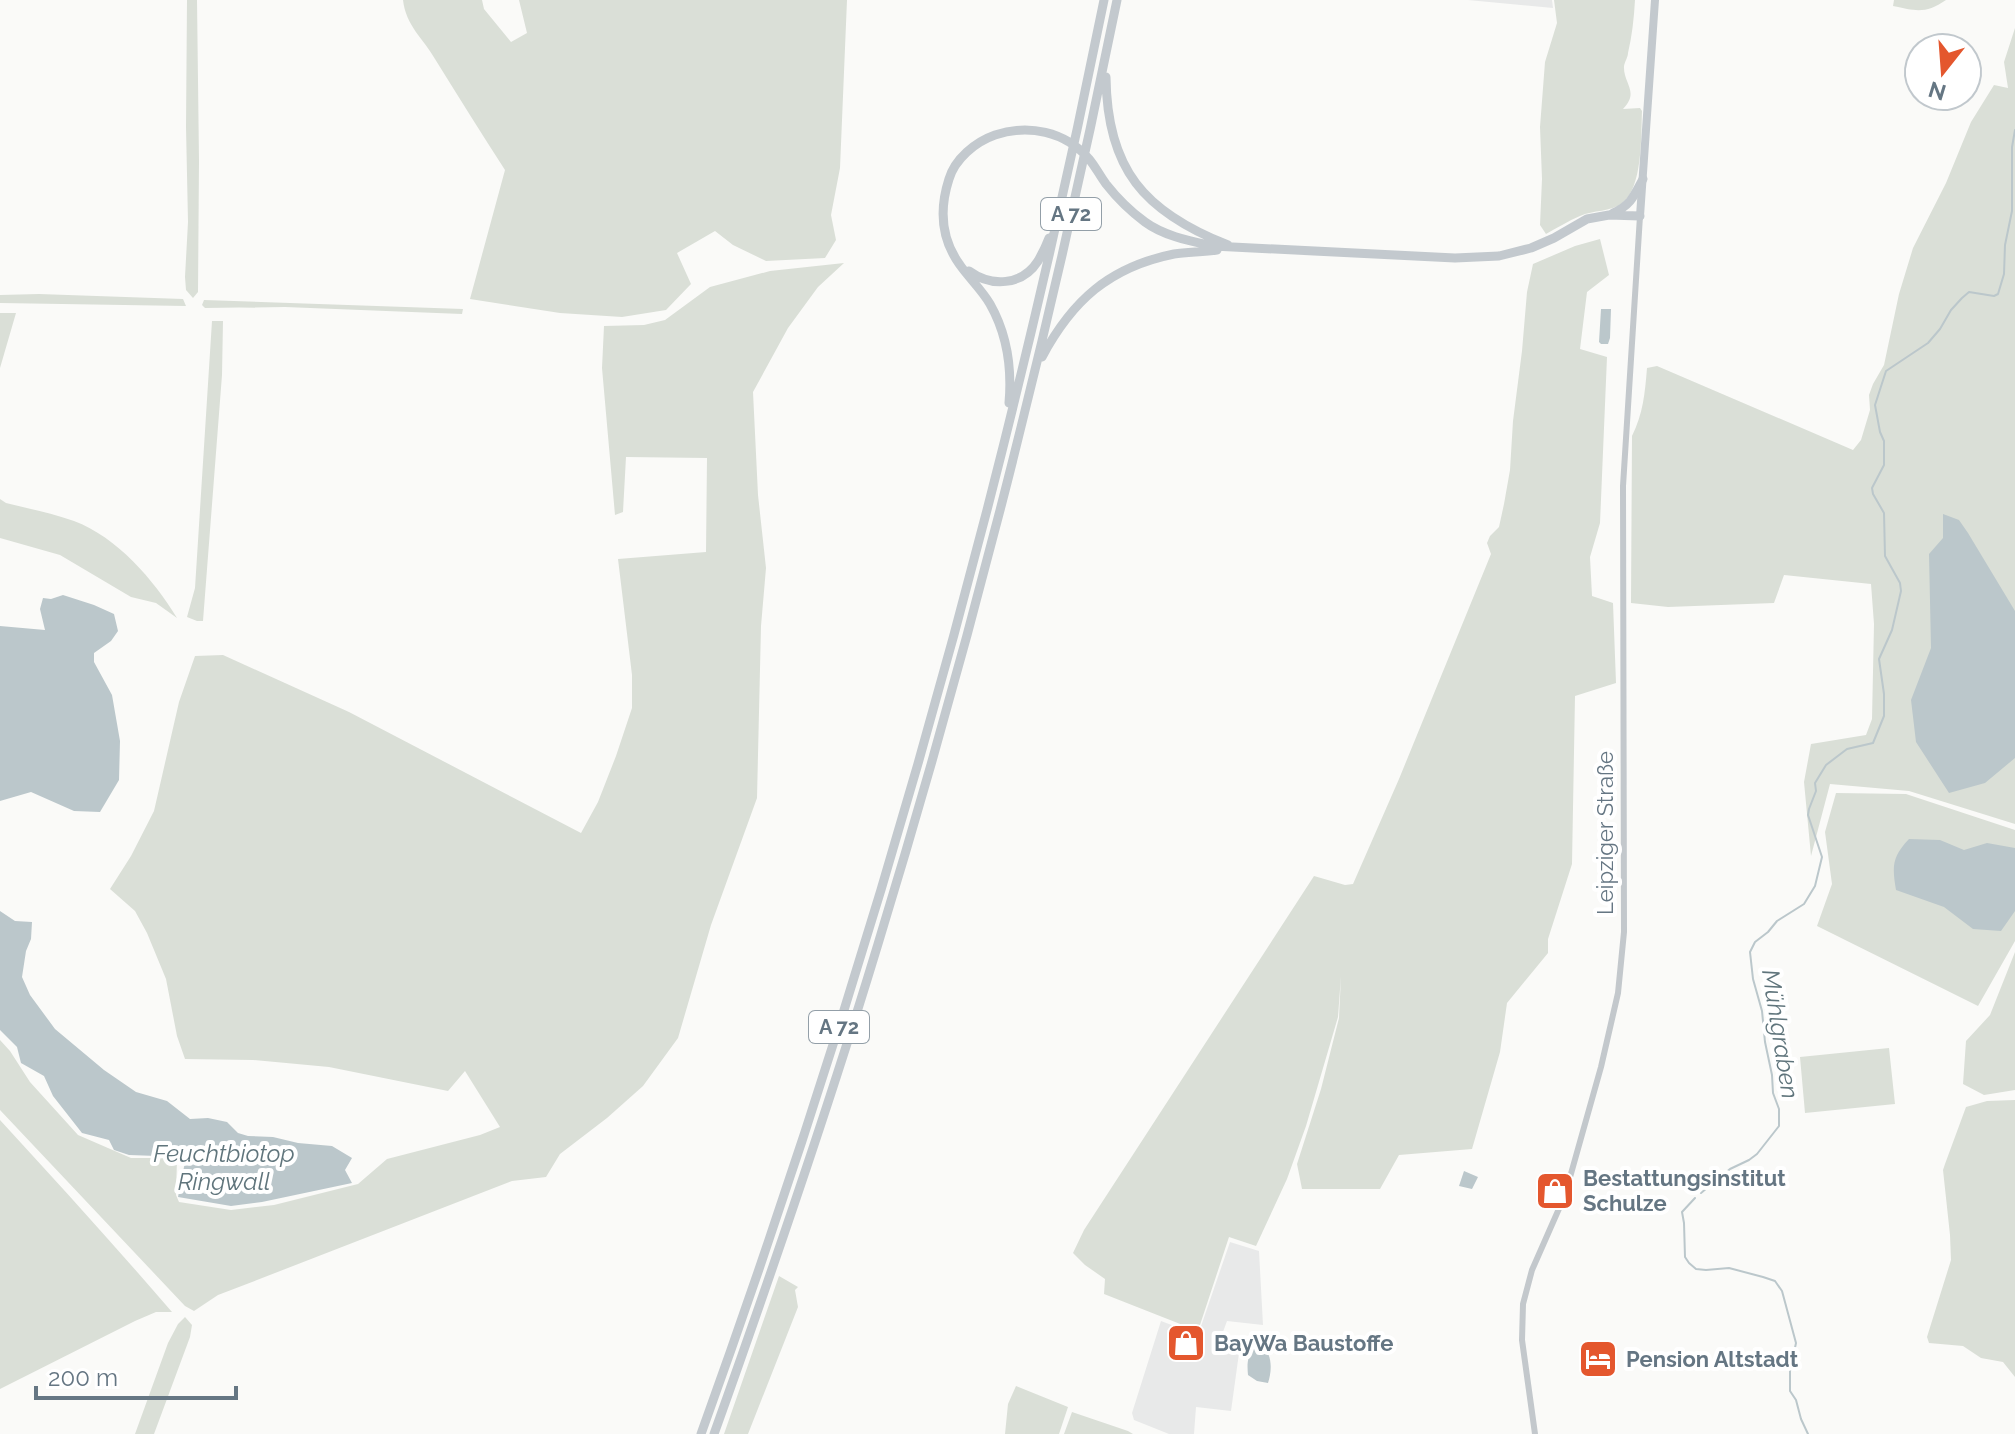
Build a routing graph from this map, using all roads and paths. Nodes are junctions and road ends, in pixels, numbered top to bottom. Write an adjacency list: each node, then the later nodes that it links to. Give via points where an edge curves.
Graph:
1 (1104, 0): 8 (highway, A 72)
2 (1117, 0): 4 (highway, A 72)
3 (1655, 0): 5 (main road)
4 (1106, 57): 9 (highway, via 1110,123 1130,175 1162,211); 11 (highway, A 72)
5 (1643, 179): 6 (highway, via 1625,207); 7 (main road)
6 (1609, 215): 7 (highway); 9 (highway, via 1499,256)
7 (1640, 216): 15 (street, Leipziger Straße, via 1623,486 1623,959 1608,1041 1565,1195 1523,1304 1522,1340)
8 (1057, 224): 10 (highway, via 1036,264 1016,280 986,280); 12 (highway, A 72)
9 (1238, 249): 10 (highway, via 1154,228 1125,206 1080,149 1047,131 1010,130 966,153 951,171 942,223); 11 (highway, via 1173,254 1130,268 1095,288 1065,319)
10 (959, 264): 12 (highway, via 989,304 1007,347)
11 (1035, 371): 14 (highway, A 72, via 966,641 879,942)
12 (1006, 438): 13 (highway, A 72, via 864,949)
13 (701, 1434)
14 (714, 1434)
15 (1535, 1434)

